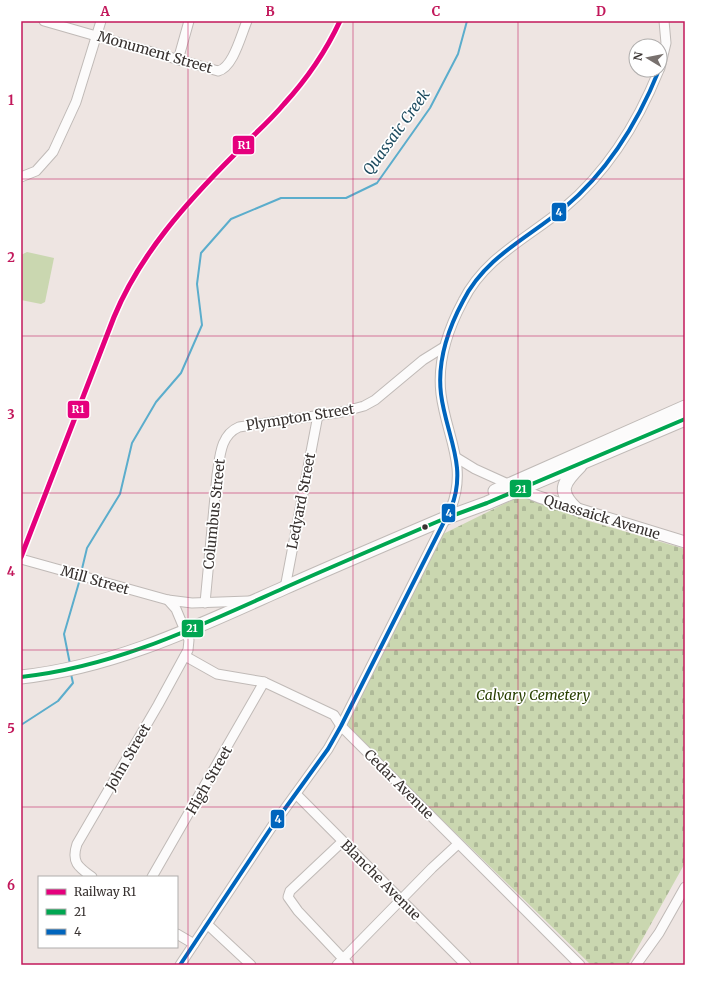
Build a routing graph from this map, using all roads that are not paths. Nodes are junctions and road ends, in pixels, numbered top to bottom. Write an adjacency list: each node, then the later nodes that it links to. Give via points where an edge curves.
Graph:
1 (44, 21): 6 (street, Monument Street)
2 (101, 21): 6 (street)
3 (189, 21): 8 (street)
4 (247, 21): 8 (street, Monument Street, via 232,59 220,71)
5 (664, 21): 7 (street)
6 (97, 35): 8 (street, Monument Street); 10 (street, via 76,102 54,152 36,171)
7 (666, 38)
8 (178, 60)
9 (656, 78): 11 (street, via 632,125 601,171 564,208 494,260 475,279)
10 (21, 177)
11 (444, 347): 13 (street, Plympton Street, via 423,360 375,400 364,406); 16 (street, via 441,393)
12 (685, 407): 18 (highway)
13 (318, 415): 15 (street, Plympton Street); 23 (street, Ledyard Street)
14 (685, 419): 17 (highway)
15 (233, 430): 26 (street, Columbus Street, via 223,443 216,475)
16 (457, 458): 18 (street, via 475,470); 20 (street, via 457,489)
17 (583, 462): 18 (highway); 19 (highway, via 564,485 565,497)
18 (514, 487): 19 (main road, Quassaick Avenue); 20 (highway, via 468,504)
19 (576, 509): 21 (main road, Quassaick Avenue)
20 (446, 518): 23 (highway); 31 (street)
21 (685, 542)
22 (21, 559): 24 (street, Mill Street)
23 (285, 588): 25 (highway)
24 (168, 600): 26 (street); 27 (street, via 176,609)
25 (256, 601): 26 (street); 27 (highway)
26 (205, 603)
27 (186, 632): 28 (street, John Street, via 189,645); 29 (highway, via 150,647 100,662)
28 (185, 656): 30 (street, Cedar Avenue, via 217,674); 35 (street, John Street, via 77,844 74,853 76,863)
29 (21, 677)
30 (264, 682): 31 (street, Cedar Avenue, via 334,715); 36 (street, High Street)
31 (342, 726): 32 (street); 34 (street, Cedar Avenue)
32 (296, 794): 33 (street, Blanche Avenue); 39 (street)
33 (342, 842): 38 (street, Blanche Avenue); 42 (street, via 290,891 288,897)
34 (458, 844): 38 (street); 46 (street, Cedar Avenue)
35 (91, 876)
36 (153, 876)
37 (685, 887): 47 (street)
38 (401, 900): 42 (street); 45 (street, Blanche Avenue)
39 (207, 924): 41 (street); 44 (street)
40 (178, 935): 41 (street)
41 (194, 944): 43 (street)
42 (343, 963)
43 (180, 965)
44 (251, 965)
45 (466, 965)
46 (580, 965)
47 (636, 965)

